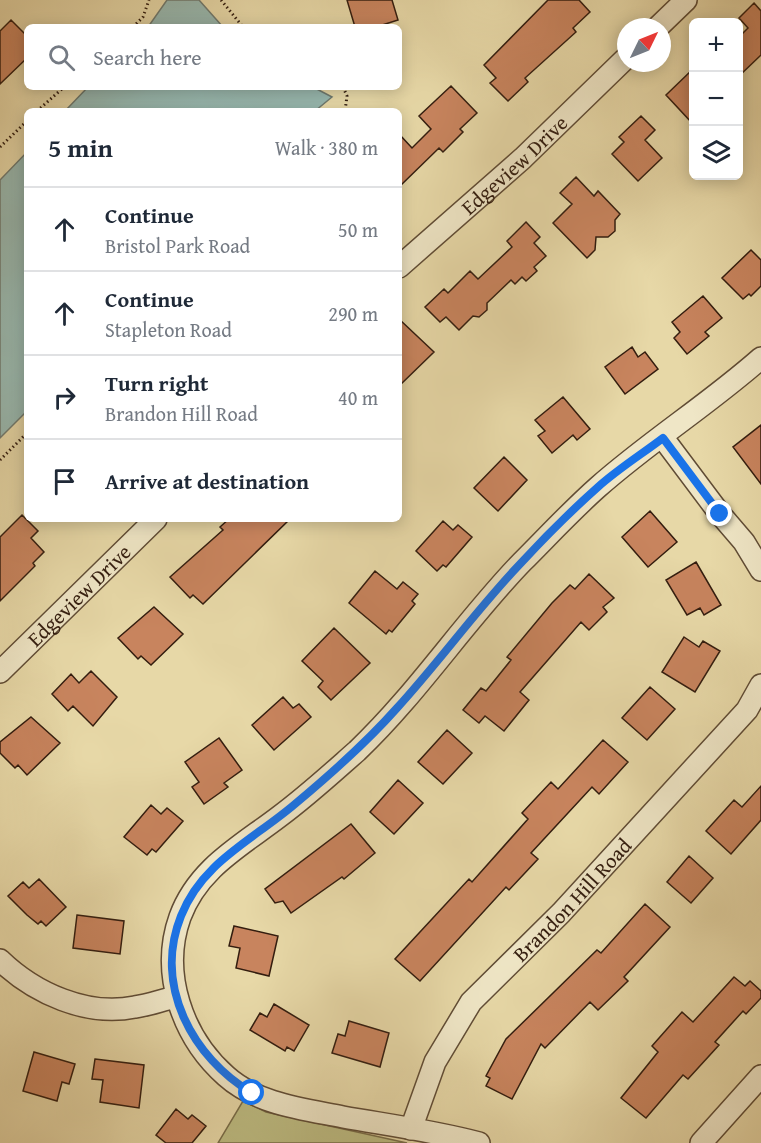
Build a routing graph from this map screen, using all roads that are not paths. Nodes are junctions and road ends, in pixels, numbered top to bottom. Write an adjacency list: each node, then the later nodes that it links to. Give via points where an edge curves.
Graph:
1 (686, 0): 2 (street)
2 (667, 18)
3 (617, 67): 4 (street, Edgeview Drive, via 523,158)
4 (402, 264)
5 (761, 358): 6 (street)
6 (663, 438): 8 (street, via 744,542); 12 (street, via 598,487 521,563 420,683 358,749 285,813 207,872 180,918 173,966)
7 (153, 522): 9 (street, Edgeview Drive)
8 (761, 570)
9 (0, 672)
10 (761, 685): 14 (street, Brandon Hill Road, via 747,710 561,913 471,1002 435,1062)
11 (0, 960): 12 (street, via 53,997 79,1004 119,1009)
12 (176, 997): 14 (street, via 198,1046 228,1079 252,1093 311,1112)
13 (761, 1076): 16 (street)
14 (411, 1129): 15 (street)
15 (479, 1143)
16 (701, 1143)

